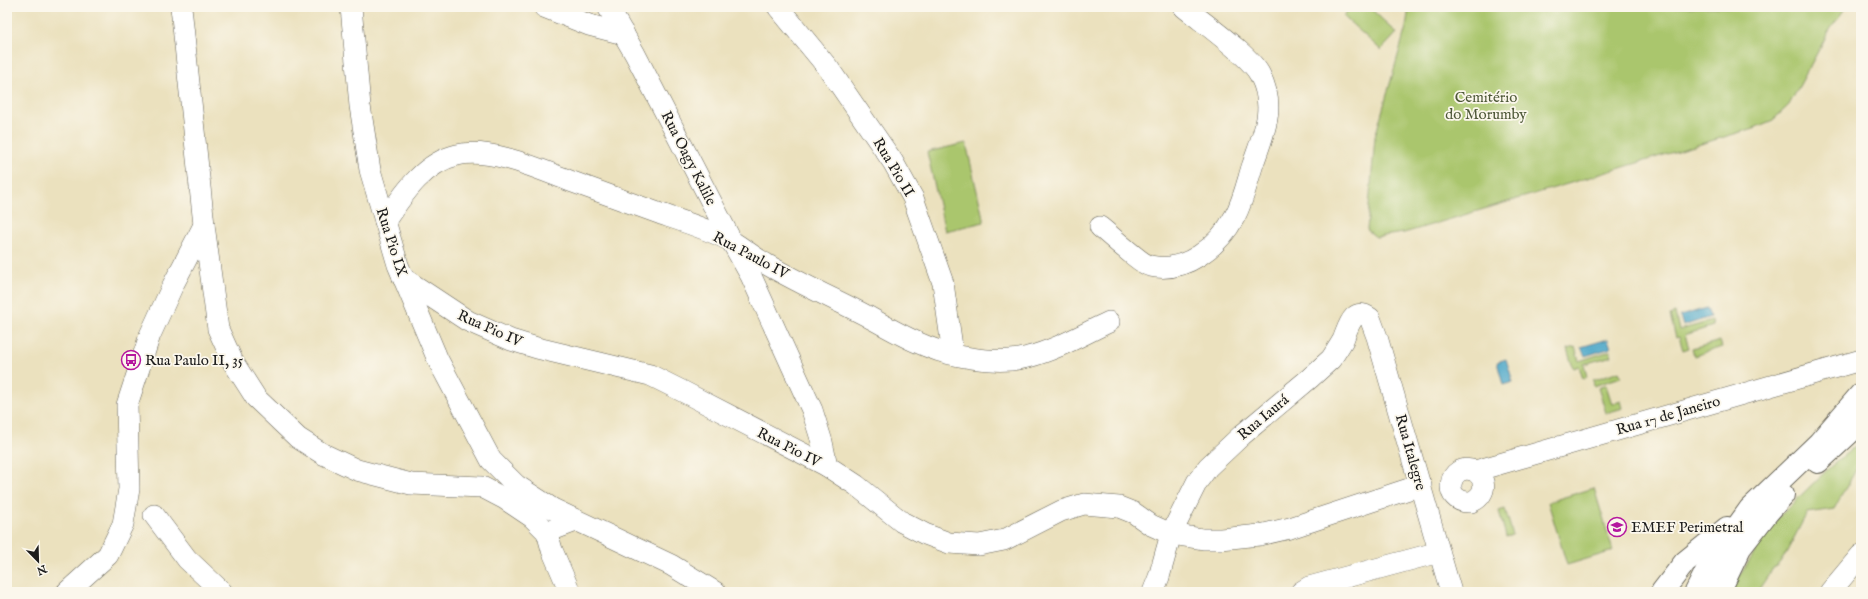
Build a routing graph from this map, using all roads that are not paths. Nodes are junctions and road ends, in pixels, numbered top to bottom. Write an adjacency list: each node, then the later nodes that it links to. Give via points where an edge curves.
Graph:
1 (181, 7): 9 (street)
2 (351, 7): 8 (street, Rua Pio IX, via 360,106 370,170)
3 (544, 7): 7 (street)
4 (608, 7): 7 (street, Rua Oagy Kalile)
5 (778, 7): 15 (street, Rua Pio II, via 829,69 893,162 913,198 942,283)
6 (1184, 7): 10 (street, via 1253,64 1265,86 1269,100 1269,117 1235,216 1213,244 1198,256 1178,266 1148,266)
7 (624, 34): 11 (street, Rua Oagy Kalile)
8 (384, 221): 11 (street, Rua Paulo IV, via 406,190 428,169 440,161 471,153 506,159 555,175 685,222); 12 (street, Rua Pio IX)
9 (204, 225): 23 (street, via 218,329 233,362 256,398 298,438 323,454 357,470 411,484); 31 (street, via 150,335 127,406 129,488 123,524 108,555)
10 (1100, 227)
11 (732, 242): 15 (street, Rua Paulo IV, via 766,264 899,333 927,347); 20 (street, Rua Oagy Kalile, via 751,276 812,410)
12 (403, 278): 19 (street, Rua Pio IX, via 438,360); 20 (street, Rua Pio IV, via 468,321 511,340 537,348 650,375)
13 (1365, 314): 22 (street, Rua Italegre, via 1370,318 1377,337); 28 (street, Rua Iaurá, via 1357,314 1354,317 1339,347 1322,368 1208,467 1197,482)
14 (1109, 322): 15 (street, Rua Paulo IV, via 1027,358 996,360)
15 (953, 354)
16 (1861, 360): 21 (street, Rua 17 de Janeiro)
17 (1861, 394): 24 (main road, via 1819,443)
18 (1861, 422): 40 (main road, via 1798,480 1768,512 1740,548)
19 (490, 460): 23 (street, via 491,474); 26 (street, Rua Pio IX, via 516,484)
20 (827, 466): 28 (street, Rua Pio IV, via 856,485 902,522 949,543 979,545 1004,540 1062,511 1084,504 1118,507)
21 (1475, 471)
22 (1421, 485): 28 (street, Rua Pio IV, via 1271,533 1221,539); 29 (street, Rua Italegre)
23 (482, 487): 27 (street, via 532,517)
24 (1750, 509): 38 (main road, via 1685,562); 39 (main road, via 1709,566)
25 (154, 515): 32 (street, via 187,559)
26 (576, 521): 27 (street); 34 (street, Rua Pio IX, via 671,565)
27 (547, 532): 33 (street)
28 (1171, 534): 35 (street, Rua Iaurá)
29 (1439, 552): 36 (street, via 1309,587); 37 (street, Rua Italegre)
30 (1861, 555): 41 (street)
31 (67, 592)
32 (222, 592)
33 (570, 592)
34 (715, 592)
35 (1153, 592)
36 (1300, 592)
37 (1451, 592)
38 (1662, 592)
39 (1696, 592)
40 (1719, 592)
41 (1830, 592)

